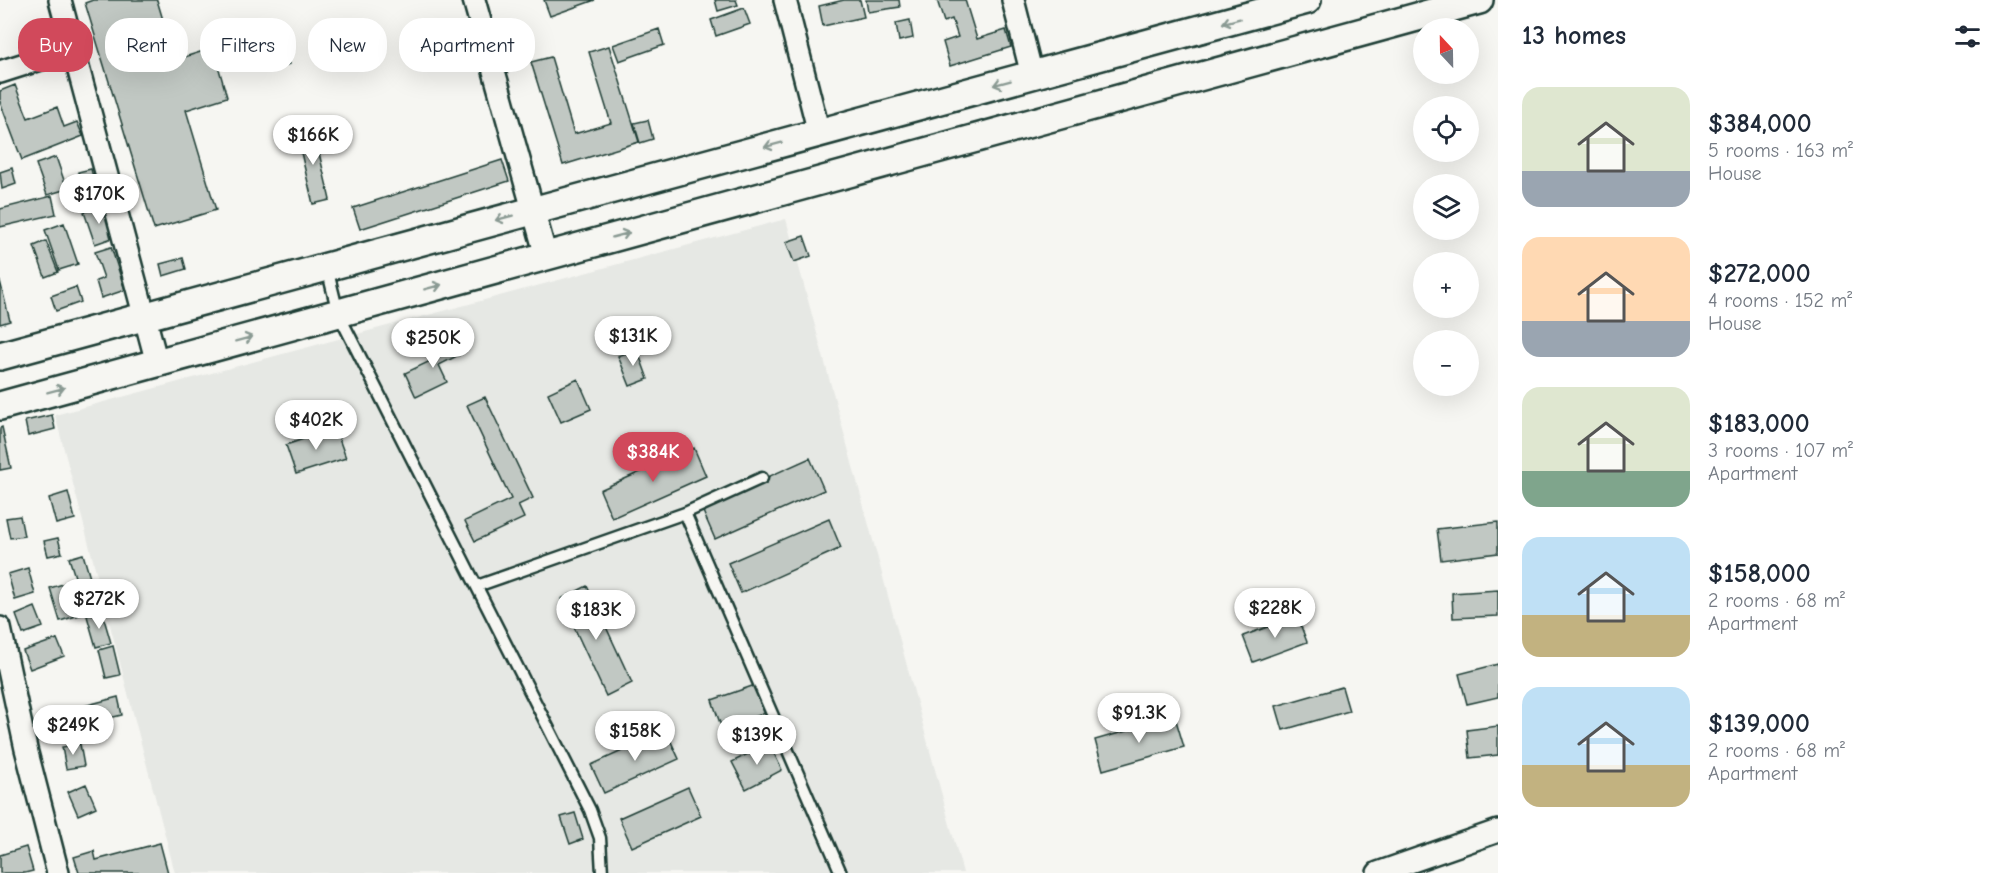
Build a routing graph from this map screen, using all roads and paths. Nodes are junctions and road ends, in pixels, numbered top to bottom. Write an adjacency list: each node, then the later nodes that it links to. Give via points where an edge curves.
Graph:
1 (60, 0): 7 (street)
2 (474, 0): 13 (street)
3 (786, 0): 12 (street)
4 (1014, 0): 11 (street)
5 (1307, 0): 11 (street, one-way to 11)
6 (1479, 0): 14 (street, one-way to 6)
7 (64, 18)
8 (18, 66): 9 (street)
9 (0, 72)
10 (78, 72): 17 (street)
11 (1032, 75): 12 (street, one-way to 12)
12 (819, 133): 13 (street, one-way to 13)
13 (533, 210): 14 (street); 15 (street, one-way to 15)
14 (546, 256): 16 (street, one-way to 14)
15 (327, 267): 16 (lane); 17 (street)
16 (338, 313): 19 (street, one-way to 16); 23 (lane)
17 (145, 316): 18 (street); 19 (street)
18 (0, 356)
19 (157, 363): 20 (street, one-way to 19)
20 (0, 406)
21 (762, 477): 22 (lane)
22 (685, 513): 23 (lane); 28 (lane)
23 (477, 586): 27 (lane, via 590,810 600,838)
24 (0, 628): 26 (street)
25 (1498, 831): 29 (street)
26 (58, 873)
27 (602, 873)
28 (841, 873)
29 (1378, 873)

